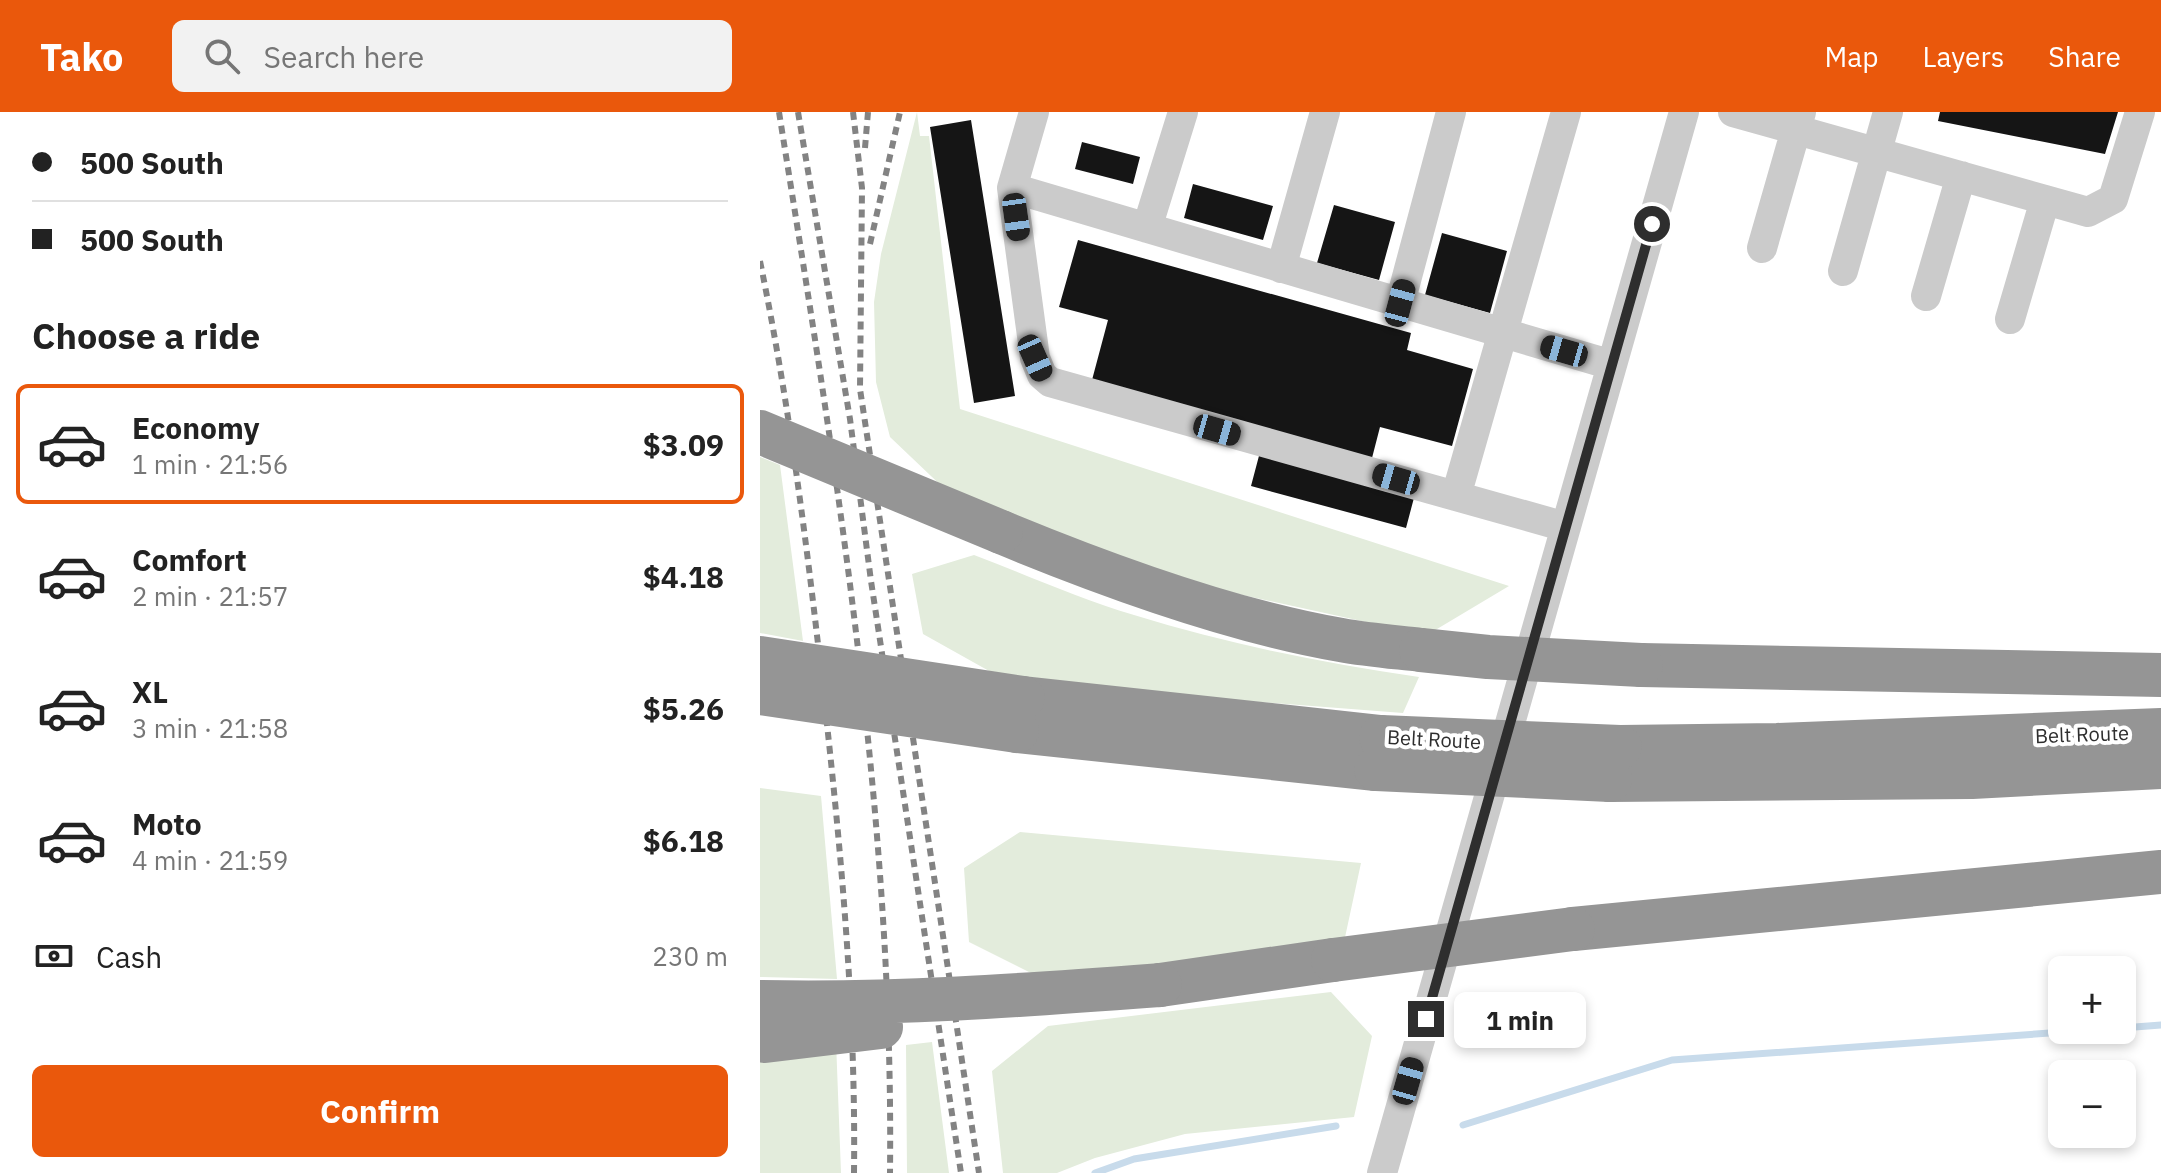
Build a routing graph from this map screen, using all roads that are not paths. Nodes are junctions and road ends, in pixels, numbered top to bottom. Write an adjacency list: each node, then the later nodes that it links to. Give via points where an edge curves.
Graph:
1 (1034, 112): 13 (street)
2 (1183, 112): 15 (street)
3 (1325, 112): 17 (street)
4 (1451, 112): 20 (street)
5 (1566, 112): 22 (street)
6 (1684, 112): 23 (street)
7 (1733, 112): 10 (street)
8 (1888, 112): 11 (street)
9 (2140, 112): 14 (street, via 2113,199 2088,212)
10 (1799, 121): 11 (street); 16 (street)
11 (1877, 153): 12 (street); 18 (street)
12 (1961, 176): 14 (street); 19 (street)
13 (1012, 188): 15 (street); 25 (street, via 1035,358 1050,382)
14 (2045, 200): 21 (street)
15 (1147, 228): 17 (street)
16 (1762, 248)
17 (1281, 268): 20 (street)
18 (1843, 271)
19 (1926, 296)
20 (1400, 303): 22 (street)
21 (2010, 319)
22 (1504, 334): 23 (street); 25 (street)
23 (1612, 365): 26 (street)
24 (760, 432): 28 (highway, bridge, via 1115,575 1340,640 1488,657 1641,665)
25 (1456, 496): 26 (street)
26 (1566, 527): 36 (street)
27 (760, 658): 30 (highway, Belt Route, bridge)
28 (2161, 675)
29 (760, 693): 30 (highway, Belt Route, bridge)
30 (1020, 715): 32 (highway, Belt Route, bridge, via 1379,753)
31 (2161, 730): 32 (highway, Belt Route, via 1777,745)
32 (1615, 764): 33 (highway, Belt Route, via 1972,777)
33 (2161, 767)
34 (2161, 872): 35 (highway, bridge, via 1573,929 1160,985 858,1004)
35 (762, 1028)
36 (1382, 1173)

